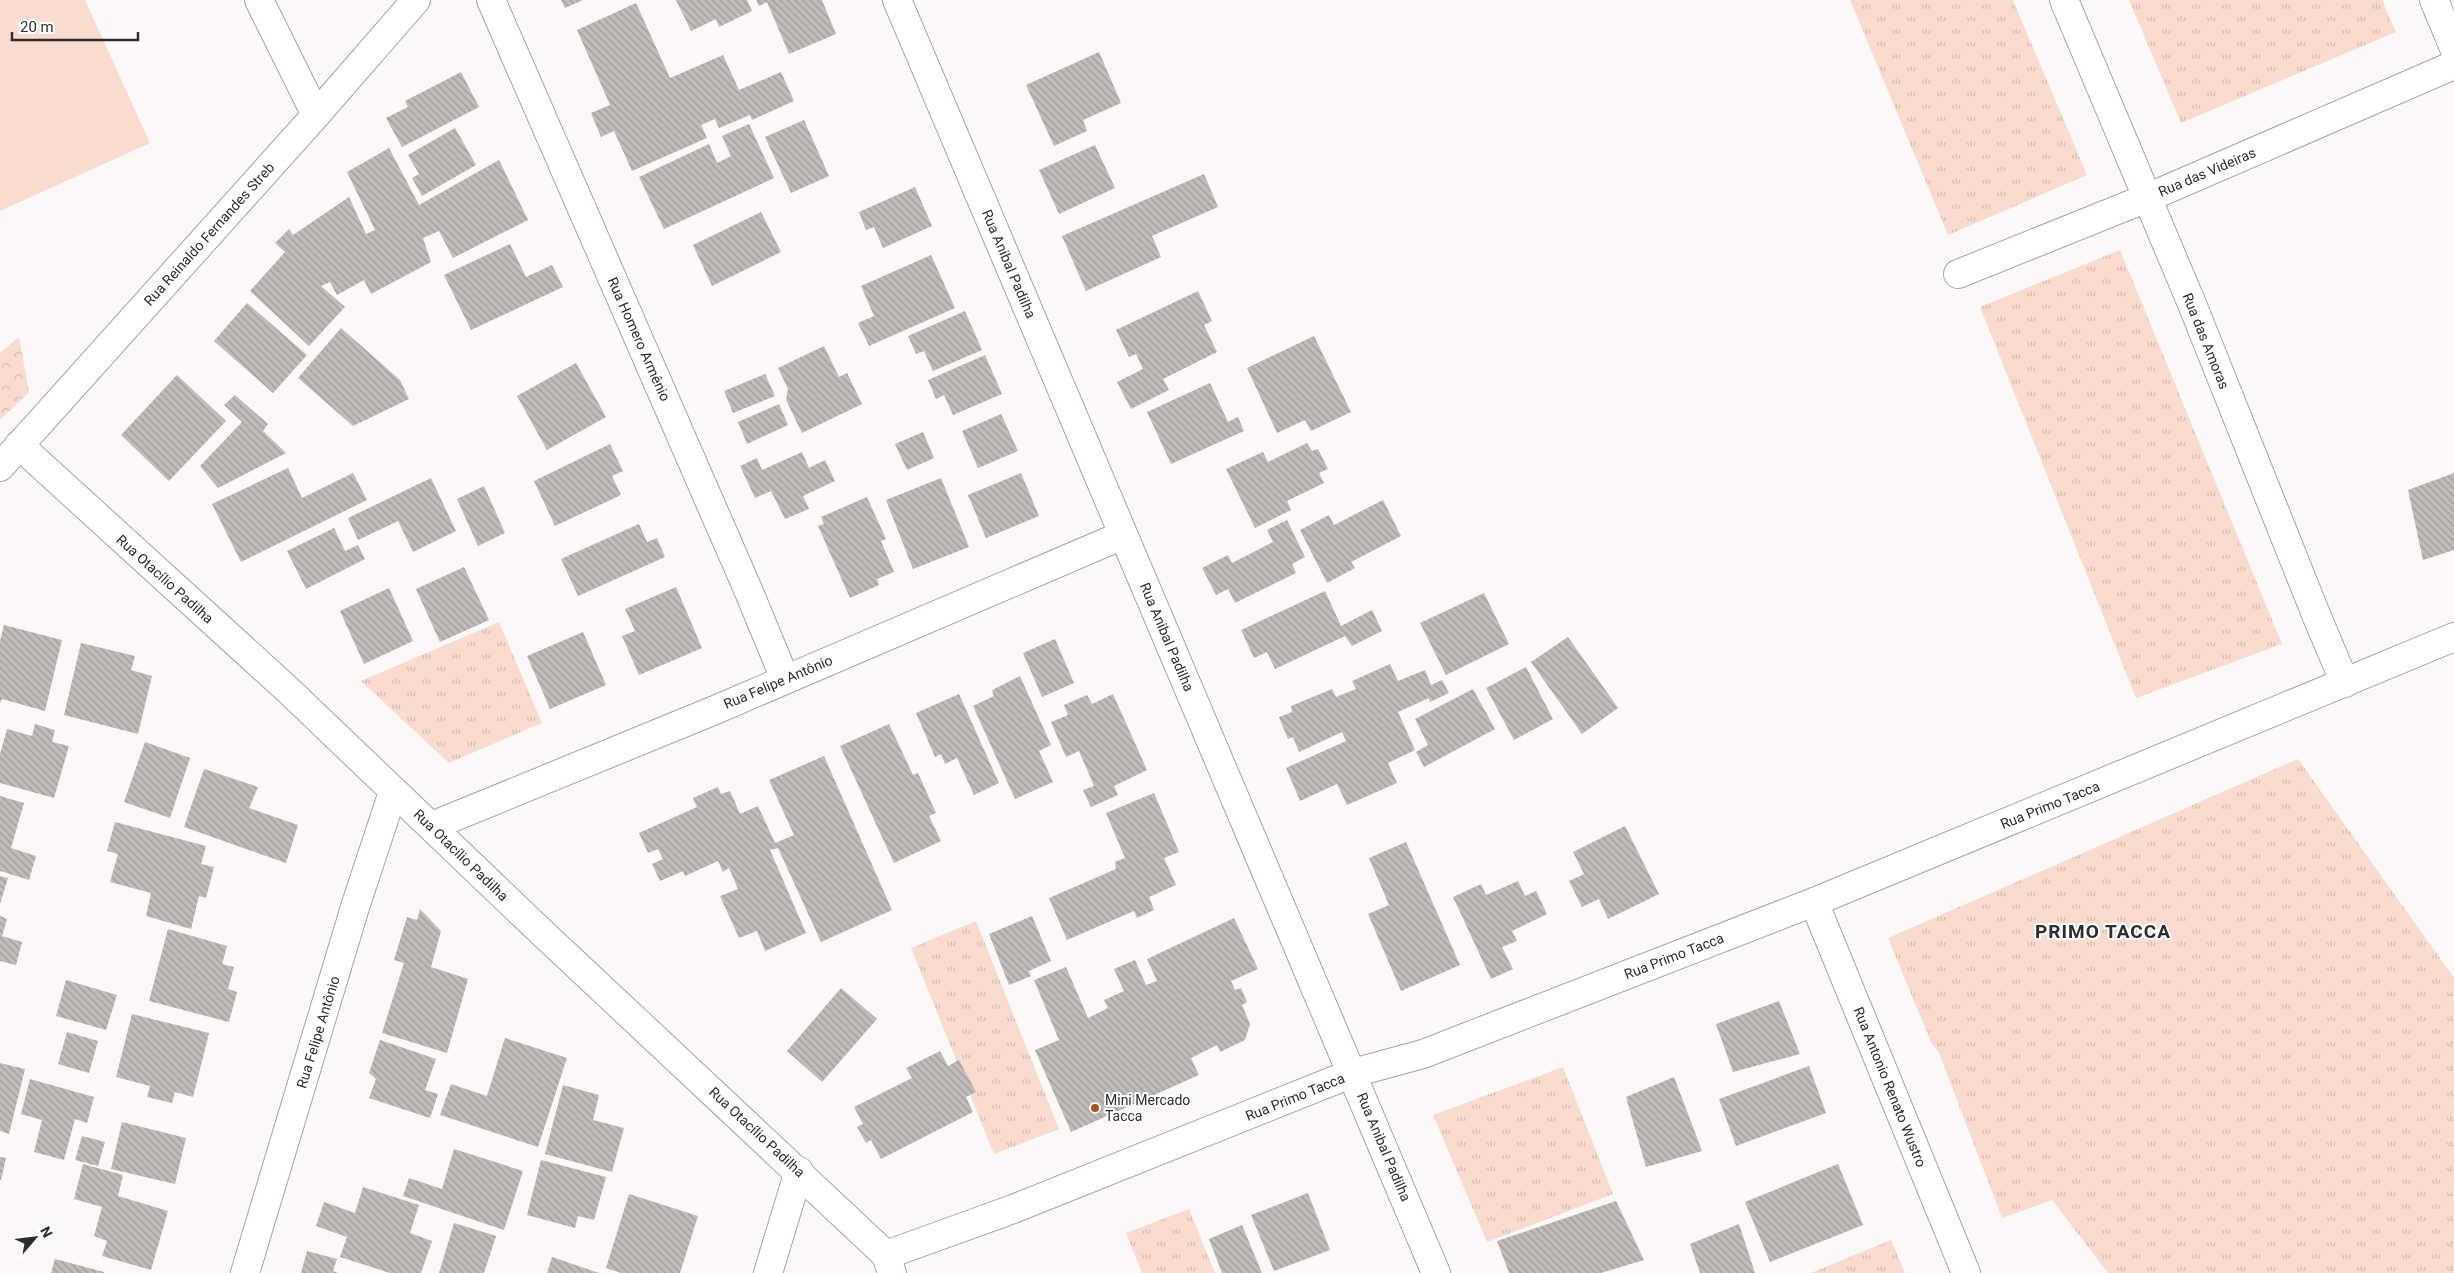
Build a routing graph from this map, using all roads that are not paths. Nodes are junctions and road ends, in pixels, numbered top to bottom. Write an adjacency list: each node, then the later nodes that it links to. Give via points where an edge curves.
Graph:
1 (259, 0): 9 (street)
2 (416, 0): 9 (street, Rua Reinaldo Fernandes Streb)
3 (492, 0): 16 (street, Rua Homero Armênio)
4 (898, 0): 14 (street, Rua Anibal Padilha)
5 (2064, 0): 10 (street, Rua das Amoras)
6 (2434, 0): 7 (street)
7 (2454, 48)
8 (2454, 65): 10 (street, Rua das Videiras)
9 (316, 115): 12 (street, Rua Reinaldo Fernandes Streb)
10 (2147, 198): 11 (street, Rua das Videiras); 17 (street, Rua das Amoras)
11 (1958, 274)
12 (19, 445): 13 (street, Rua Reinaldo Fernandes Streb); 18 (street, Rua Otacílio Padilha, via 288,690)
13 (0, 467)
14 (1123, 535): 16 (street, Rua Felipe Antônio); 21 (street, Rua Anibal Padilha)
15 (2454, 637): 17 (street, Rua Primo Tacca)
16 (784, 679): 19 (street, Rua Felipe Antônio)
17 (2346, 683): 20 (street, Rua Primo Tacca)
18 (394, 792): 19 (street, Rua Otacílio Padilha); 24 (street, Rua Felipe Antônio, via 356,904)
19 (432, 826): 22 (street, Rua Otacílio Padilha)
20 (1814, 902): 21 (street, Rua Primo Tacca, via 1423,1054); 27 (street, Rua Antonio Renato Wustro)
21 (1352, 1073): 23 (street, Rua Primo Tacca, via 1013,1209); 26 (street, Rua Anibal Padilha)
22 (799, 1171): 23 (street, Rua Otacílio Padilha); 25 (street)
23 (889, 1264)
24 (245, 1273)
25 (768, 1273)
26 (1436, 1273)
27 (1966, 1273)

